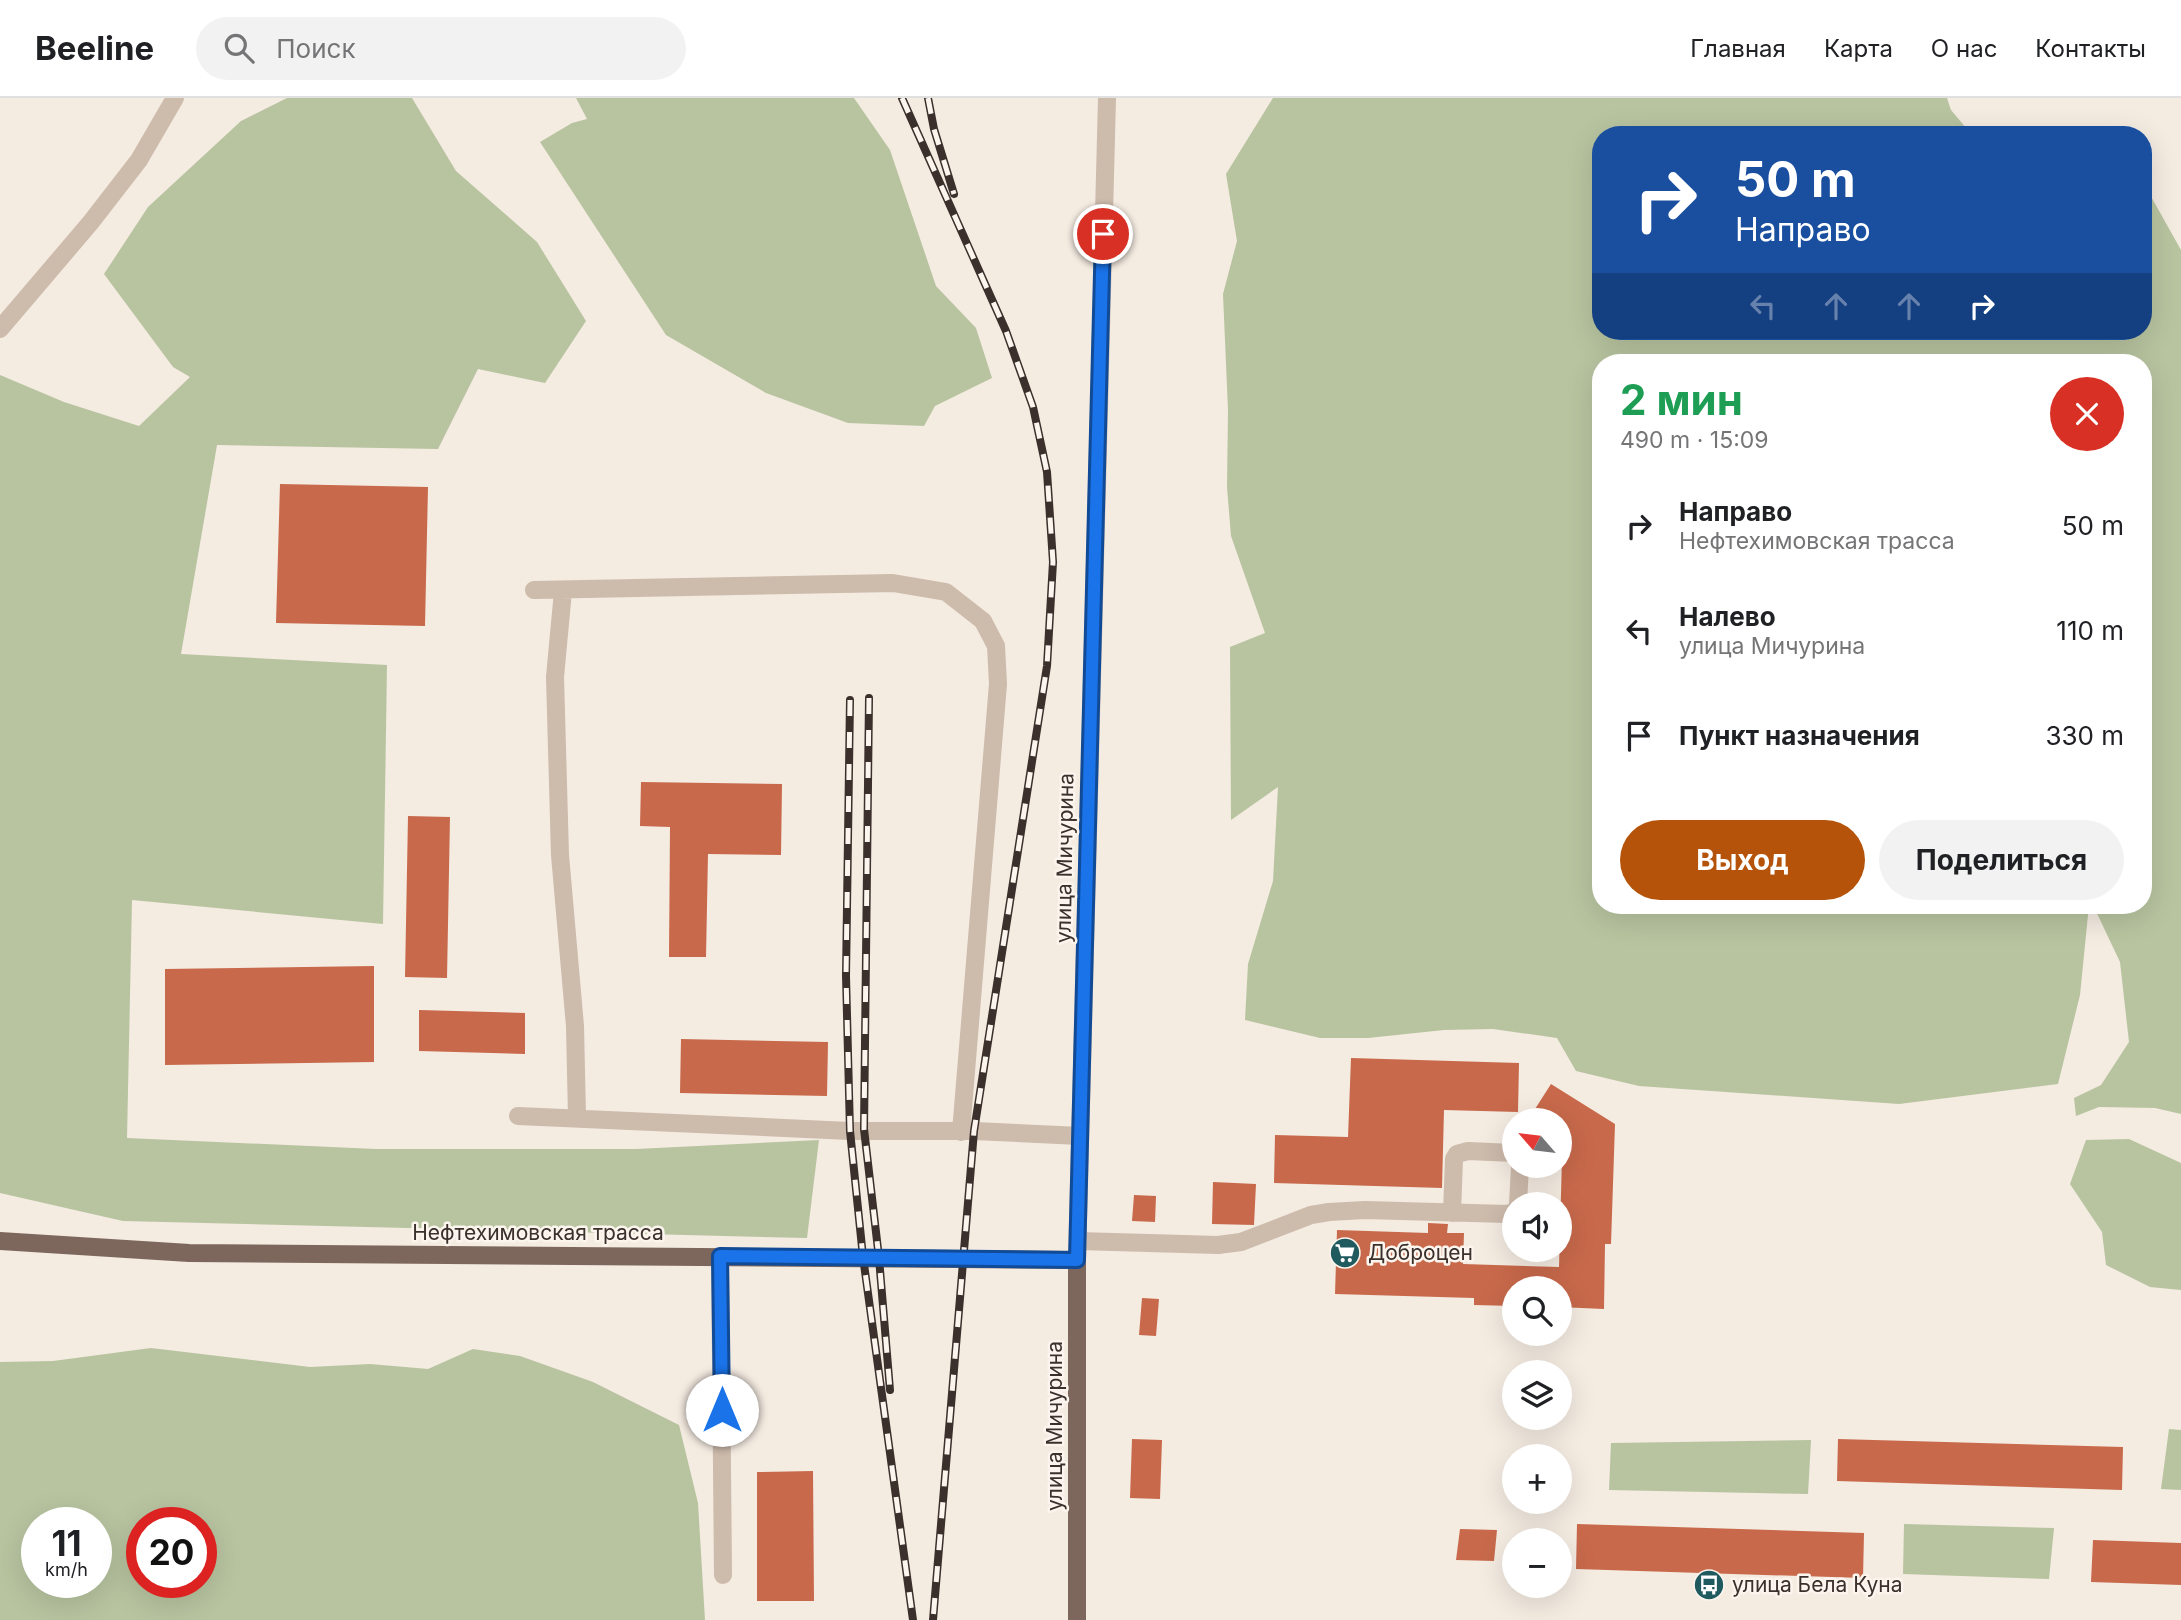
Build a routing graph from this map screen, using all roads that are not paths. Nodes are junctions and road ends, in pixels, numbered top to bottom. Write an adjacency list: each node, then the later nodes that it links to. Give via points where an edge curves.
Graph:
1 (175, 98): 3 (street, via 139,160)
2 (1107, 98): 9 (street, улица Мичурина)
3 (0, 329)
4 (534, 590): 5 (street)
5 (563, 591): 7 (street, via 555,677 560,855 575,1026); 8 (street, via 893,583 946,592 983,621 996,646 998,684)
6 (518, 1116): 7 (street)
7 (577, 1117): 8 (street)
8 (961, 1132): 9 (street)
9 (1080, 1136): 14 (street, улица Мичурина)
10 (1502, 1152): 11 (street, via 1457,1154)
11 (1452, 1213): 12 (street); 14 (street, via 1329,1212 1241,1242 1218,1245)
12 (1502, 1214)
13 (0, 1241): 15 (main road, Нефтехимовская трасса, via 189,1253)
14 (1078, 1241): 16 (street, улица Мичурина)
15 (720, 1256): 16 (main road, Нефтехимовская трасса); 17 (street)
16 (1077, 1260): 18 (main road, улица Мичурина)
17 (723, 1575)
18 (1077, 1620)

